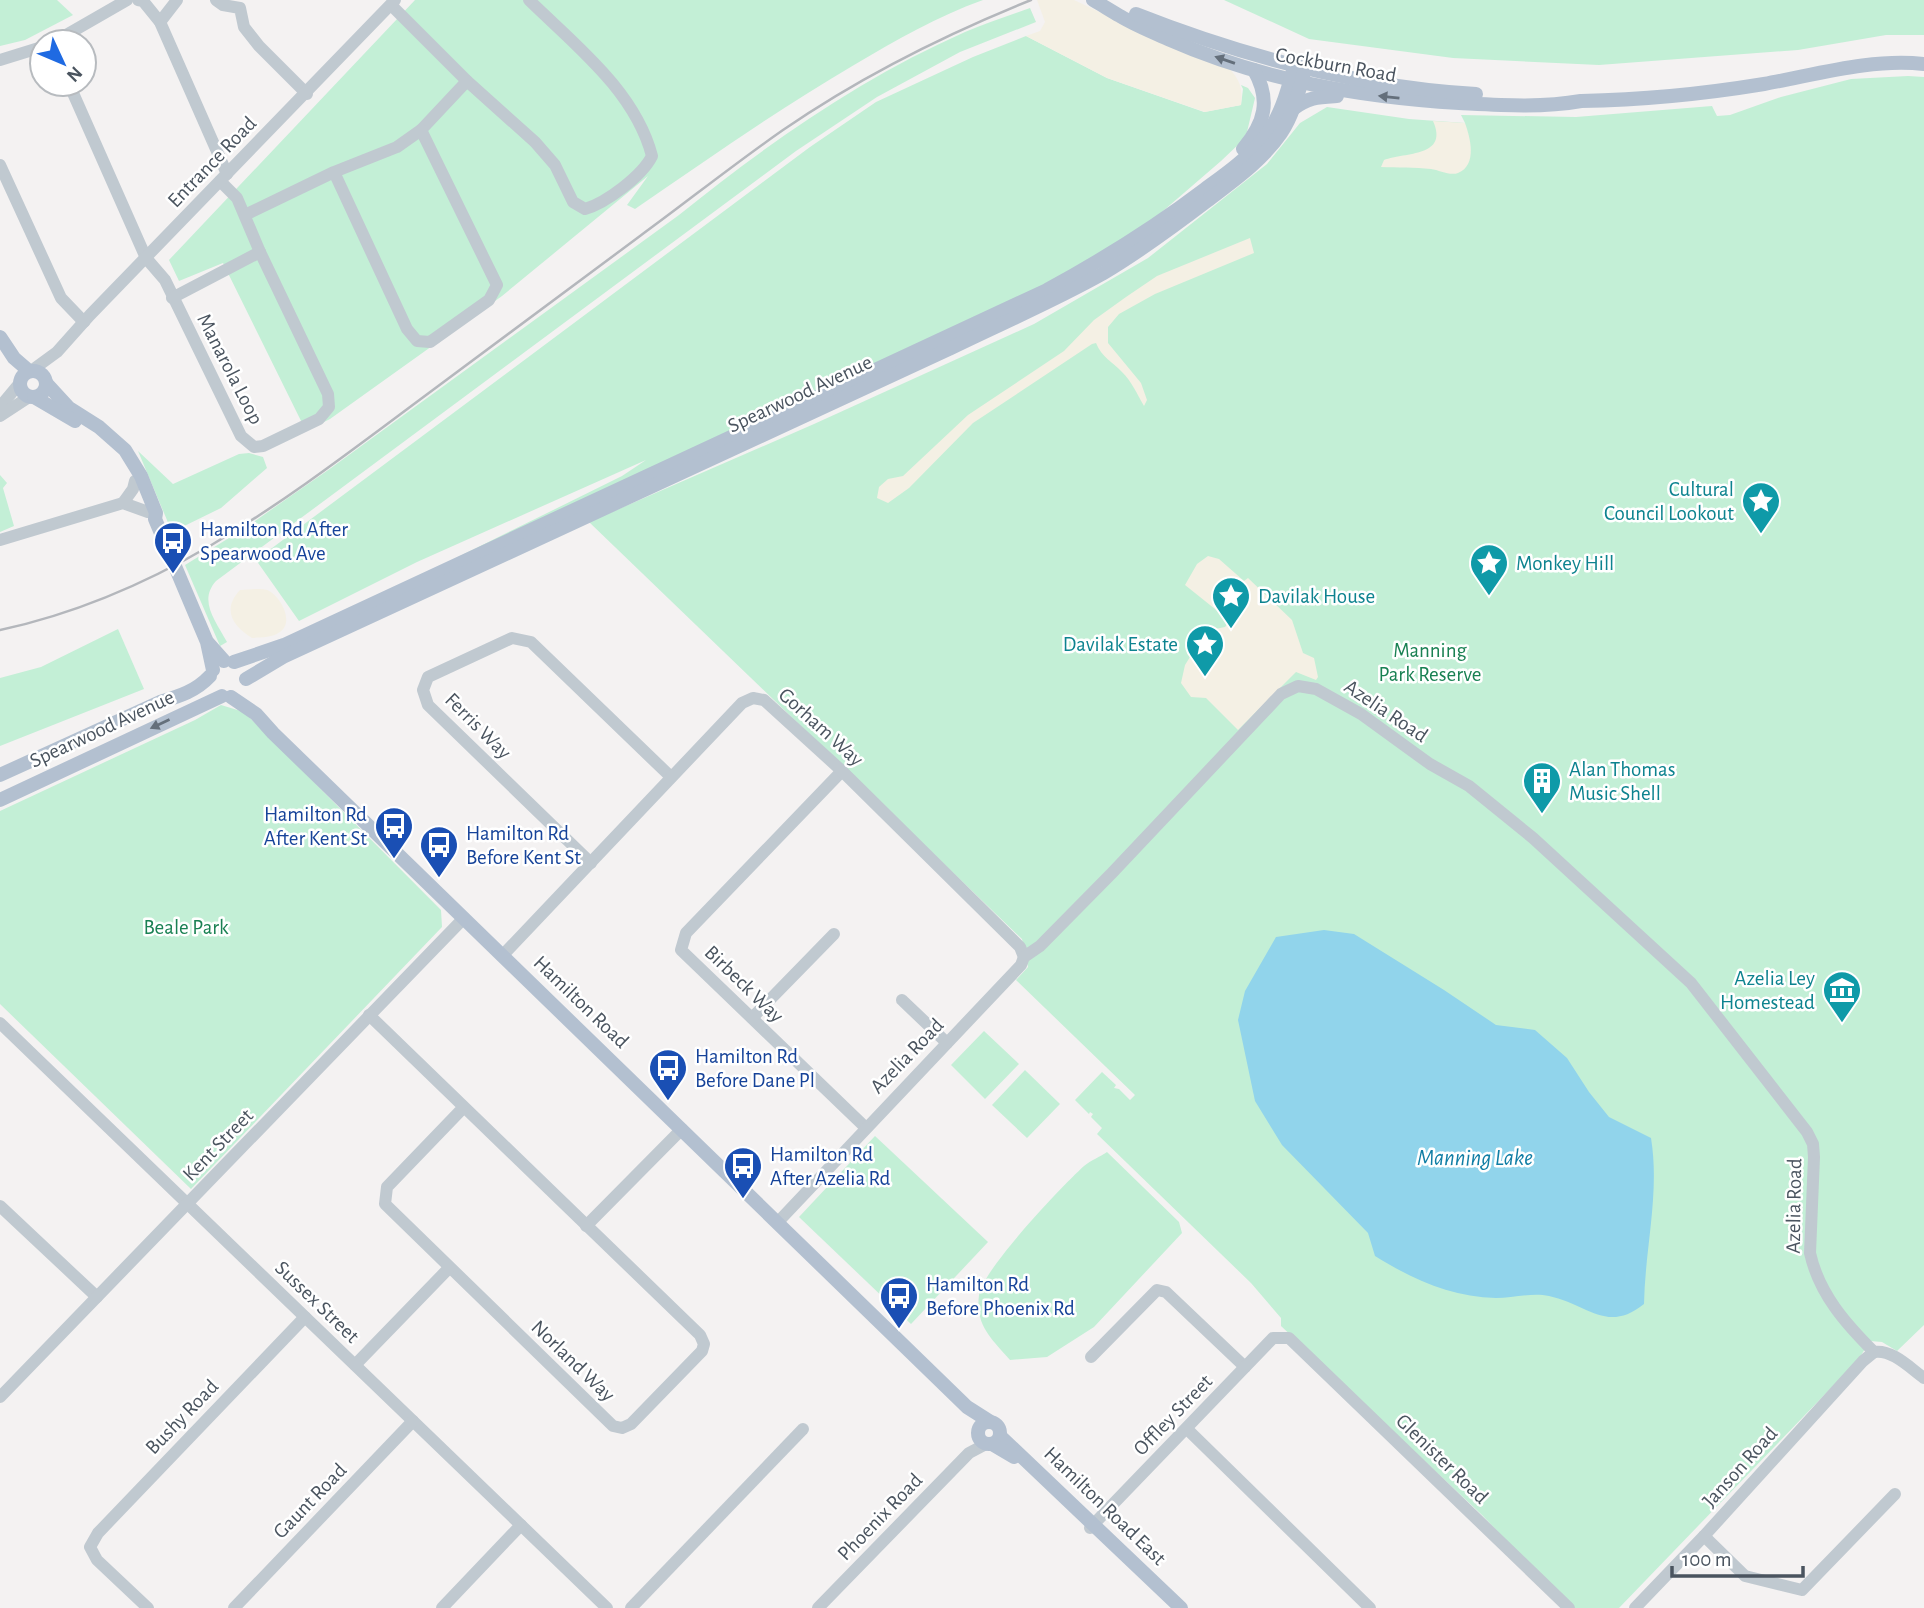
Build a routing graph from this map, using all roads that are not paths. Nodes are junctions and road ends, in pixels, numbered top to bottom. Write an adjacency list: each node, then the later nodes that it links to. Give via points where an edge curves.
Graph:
1 (127, 0): 9 (street)
2 (138, 0): 8 (street)
3 (177, 0): 8 (street)
4 (216, 0): 17 (street, via 240,8 244,27)
5 (529, 0): 15 (street, via 599,68 625,101 649,143 652,156 647,167 599,205 585,209 573,202 555,165 536,142)
6 (1095, 1): 13 (main road, Cockburn Road, one-way to 6, via 1170,40); 14 (main road, Cockburn Road)
7 (393, 2): 15 (street); 17 (street, Entrance Road)
8 (160, 22): 24 (street)
9 (78, 28)
10 (28, 51): 11 (street)
11 (0, 60)
12 (1924, 64): 19 (main road, Cockburn Road, via 1841,69 1718,92)
13 (1254, 70): 14 (main road, Cockburn Road); 25 (main road, via 1265,92 1263,113 1254,137)
14 (1298, 74): 16 (main road, Cockburn Road); 19 (main road, Cockburn Road); 20 (main road, Spearwood Avenue); 25 (main road, Spearwood Avenue, via 1262,141)
15 (467, 81): 21 (street)
16 (1359, 93): 19 (main road, Cockburn Road, one-way to 16, via 1509,105); 20 (main road, via 1319,96)
17 (307, 94): 24 (street, Entrance Road)
18 (75, 98): 28 (street, Manarola Loop)
19 (1581, 101)
20 (1293, 109): 44 (main road, Spearwood Avenue, via 1283,131 1254,164 1161,236 1102,273 937,355 295,651)
21 (421, 130): 23 (street, via 397,147); 23 (street, via 497,285 489,300 430,342 417,341 407,329)
22 (0, 165): 30 (street, via 56,286)
23 (334, 172): 26 (street)
24 (224, 178): 26 (street); 28 (street, Entrance Road)
25 (1218, 179): 43 (main road, Spearwood Avenue, via 1158,224 1047,290 284,645)
26 (244, 215): 27 (street)
27 (260, 251): 29 (street); 29 (street, Manarola Loop, via 328,394 329,407 319,419 263,446 254,447 240,436)
28 (143, 261): 29 (street, Manarola Loop, via 165,280); 30 (street, Entrance Road)
29 (170, 294)
30 (88, 318): 33 (street, Entrance Road)
31 (0, 337): 34 (main road)
32 (0, 349): 34 (main road)
33 (58, 352): 34 (street, Entrance Road); 35 (street, Entrance Road)
34 (25, 376): 35 (main road, via 39,372); 36 (main road, via 21,390); 37 (street, Entrance Road)
35 (45, 381): 36 (main road, via 44,390); 41 (main road, via 69,408 125,450 156,513)
36 (32, 397): 38 (street); 39 (main road, via 105,439)
37 (0, 407)
38 (0, 416)
39 (135, 481): 40 (street); 41 (main road)
40 (123, 503): 41 (street); 42 (street)
41 (151, 516): 43 (main road)
42 (0, 540)
43 (220, 667): 44 (main road, via 243,669); 45 (main road, via 214,690); 48 (main road, Spearwood Avenue, via 187,694)
44 (245, 682): 45 (main road, via 237,695); 46 (main road, Hamilton Road)
45 (226, 696): 46 (main road, Hamilton Road); 50 (main road, Spearwood Avenue, one-way to 50)
46 (256, 714): 52 (main road, Hamilton Road)
47 (842, 771): 49 (street, Gorham Way, via 764,700 753,698 742,703); 55 (street, Gorham Way, via 1020,947); 58 (street, Birbeck Way, via 686,933 681,950)
48 (0, 775)
49 (671, 777): 51 (street, Gorham Way); 51 (street, Ferris Way, via 531,642 512,638 428,677 424,690 428,705)
50 (0, 800)
51 (591, 863): 54 (street, Gorham Way)
52 (464, 918): 54 (main road, Hamilton Road); 57 (street, Kent Street)
53 (834, 934): 58 (street)
54 (502, 956): 63 (main road, Hamilton Road)
55 (1024, 957): 60 (street, Azelia Road); 72 (street, Azelia Road, via 1112,873 1280,694 1298,686 1316,689 1469,786 1533,838 1691,983 1813,1144 1813,1267 1835,1311)
56 (902, 1000): 60 (street)
57 (369, 1015): 61 (street, Norland Way); 64 (street, Kent Street)
58 (752, 1018): 62 (street, Birbeck Way)
59 (0, 1023): 64 (street, Sussex Street)
60 (947, 1043): 62 (street, Azelia Road)
61 (464, 1107): 67 (street, Norland Way); 68 (street, Norland Way, via 387,1187 386,1204)
62 (865, 1127): 66 (street, Azelia Road)
63 (682, 1129): 66 (main road, Hamilton Road); 67 (street)
64 (188, 1203): 69 (street, Kent Street); 70 (street, Sussex Street)
65 (0, 1208): 69 (street)
66 (778, 1222): 78 (main road, Hamilton Road)
67 (586, 1226): 68 (street, Norland Way, via 701,1335 704,1344 631,1424 622,1428 613,1426)
68 (449, 1268): 74 (street)
69 (97, 1297): 77 (street, Kent Street)
70 (305, 1317): 74 (street, Sussex Street); 87 (street, Bushy Road, via 98,1533 90,1547 97,1560)
71 (1289, 1338): 75 (street, Offley Street, via 1273,1338); 96 (street, Glenister Road)
72 (1874, 1352): 76 (street, via 1896,1358); 86 (street, Janson Road)
73 (1091, 1357): 75 (street, via 1157,1290 1166,1292)
74 (355, 1365): 79 (street, Sussex Street)
75 (1245, 1367): 81 (street, Offley Street)
76 (1924, 1378)
77 (0, 1397)
78 (967, 1407): 82 (main road, Hamilton Road); 82 (main road, Hamilton Road, via 989,1421 982,1423)
79 (412, 1421): 84 (street, Sussex Street); 88 (street, Gaunt Road)
80 (803, 1429): 91 (street)
81 (1187, 1429): 85 (street, Offley Street); 95 (street)
82 (986, 1438): 85 (main road, Hamilton Road East); 92 (street, Phoenix Road)
83 (1895, 1494): 86 (street, via 1802,1590 1745,1576)
84 (520, 1525): 89 (street); 90 (street, Sussex Street)
85 (1092, 1526): 93 (main road, Hamilton Road East); 94 (main road, Hamilton Road East)
86 (1704, 1536): 97 (street, Janson Road)
87 (148, 1608)
88 (234, 1608)
89 (442, 1608)
90 (607, 1608)
91 (631, 1608)
92 (818, 1608)
93 (1171, 1608)
94 (1181, 1608)
95 (1370, 1608)
96 (1569, 1608)
97 (1635, 1608)

